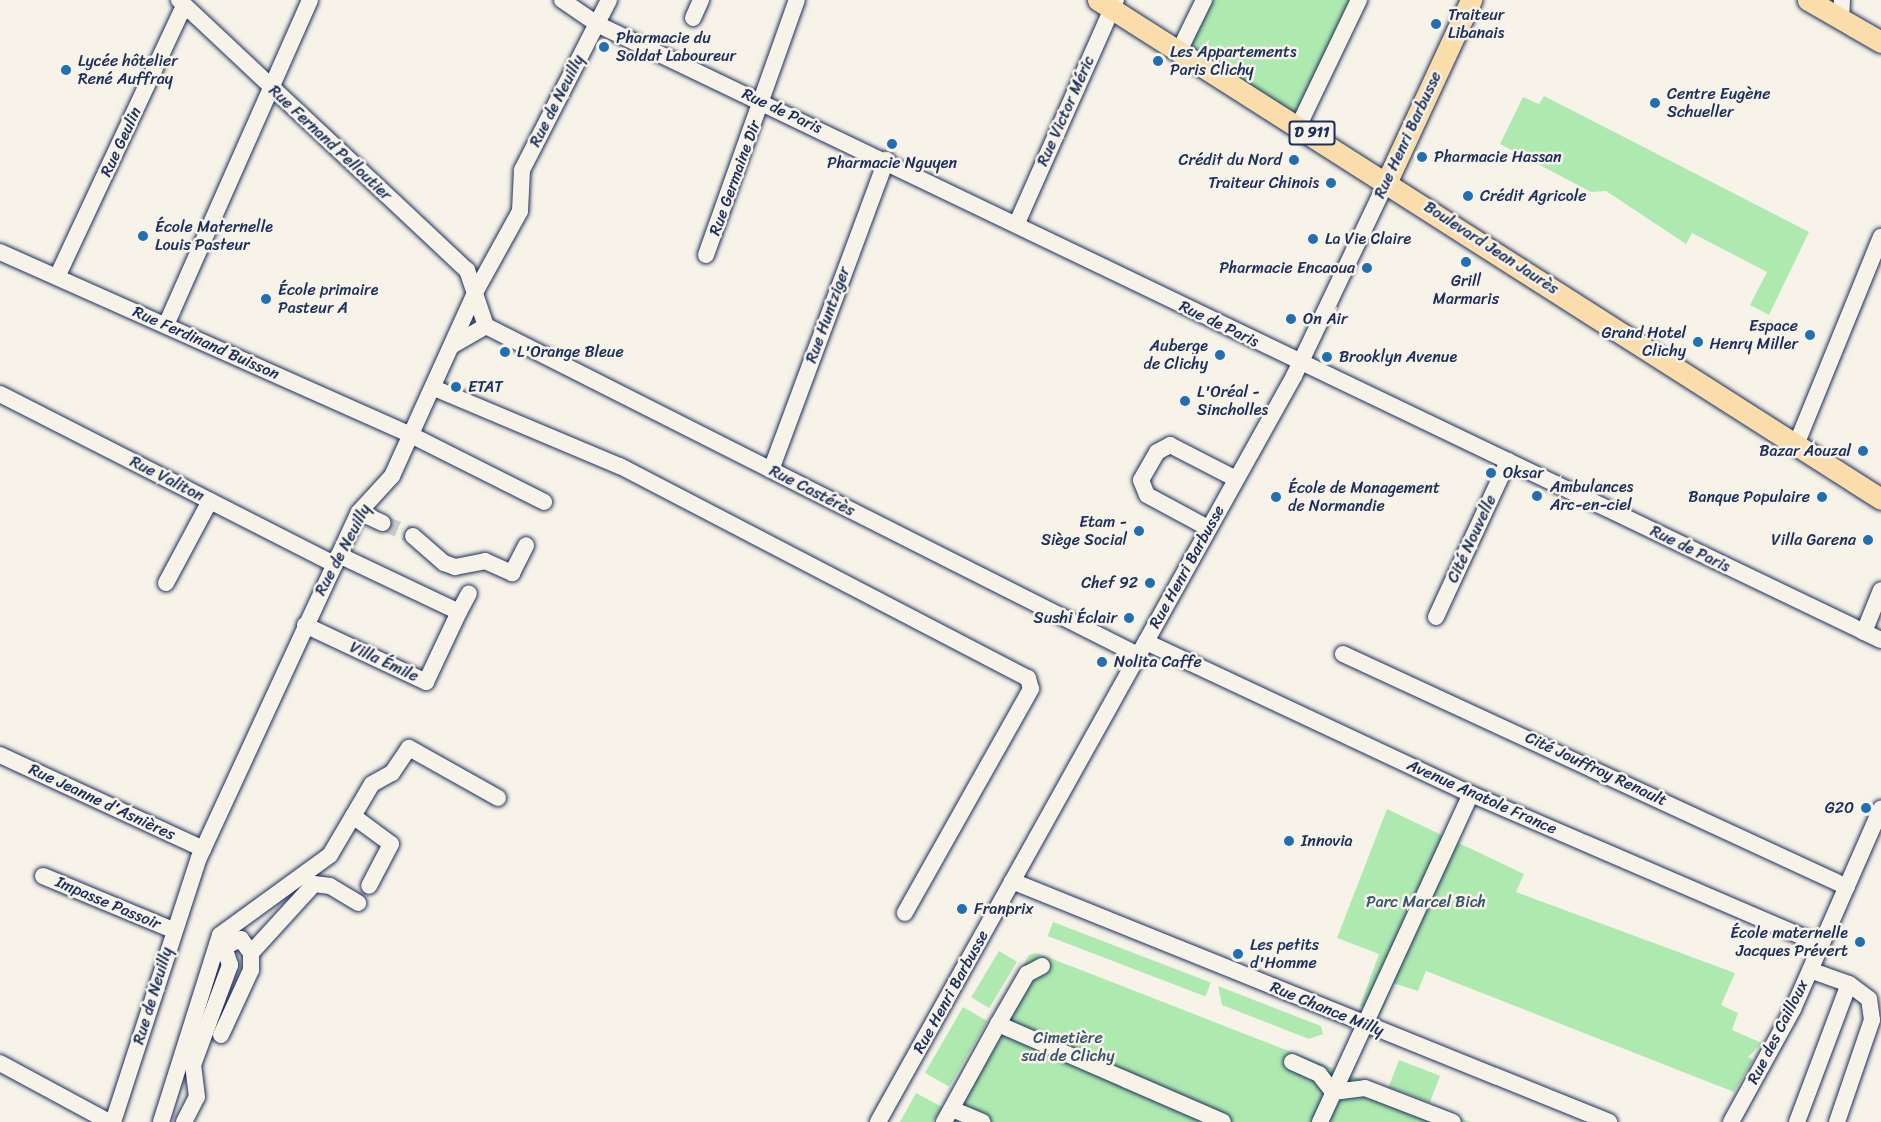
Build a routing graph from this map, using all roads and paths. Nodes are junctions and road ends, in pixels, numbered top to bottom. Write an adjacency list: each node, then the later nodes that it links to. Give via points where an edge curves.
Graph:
1 (310, 0): 17 (street)
2 (562, 0): 14 (street, Rue de Paris)
3 (609, 0): 14 (street, Rue de Neuilly)
4 (701, 0): 13 (street)
5 (797, 0): 18 (street, Rue Germaine Dir)
6 (1204, 0): 16 (street)
7 (1359, 0): 19 (street)
8 (1471, 0): 21 (main road, Rue Henri Barbusse)
9 (1809, 0): 12 (main road)
10 (182, 3): 17 (street, Rue Fernand Pelloutier); 26 (street, Rue Geulin)
11 (1109, 3): 16 (main road, Boulevard Jean Jaurès / D 911); 22 (street, Rue Victor Méric)
12 (1842, 9): 15 (main road)
13 (693, 18)
14 (597, 24): 18 (street, Rue de Paris); 27 (street, Rue de Neuilly, via 522,170 520,212)
15 (1880, 38)
16 (1179, 51): 19 (main road, Boulevard Jean Jaurès / D 911)
17 (270, 87): 27 (street, Rue Fernand Pelloutier, via 467,270); 28 (street)
18 (763, 102): 20 (street, Rue de Paris); 25 (street, Rue Germaine Dir)
19 (1299, 125): 21 (main road, Boulevard Jean Jaurès / D 911)
20 (886, 160): 22 (street, Rue de Paris); 37 (street, Rue Huntziger)
21 (1387, 181): 31 (street, Rue Henri Barbusse); 35 (main road, Boulevard Jean Jaurès / D 911)
22 (1017, 223): 31 (street, Rue de Paris)
23 (1881, 237): 35 (street)
24 (0, 252): 26 (street, Rue Ferdinand Buisson)
25 (706, 255)
26 (57, 277): 28 (street, Rue Ferdinand Buisson)
27 (477, 289): 29 (street); 30 (street, Rue de Neuilly)
28 (166, 325): 34 (street, Rue Ferdinand Buisson)
29 (486, 326): 30 (street); 37 (street, Rue Castérès)
30 (453, 345): 32 (street, Rue de Neuilly)
31 (1299, 363): 36 (street, Rue de Paris); 38 (street, Rue Henri Barbusse)
32 (434, 387): 34 (street, Rue de Neuilly); 69 (street, via 620,466 1028,678 1031,689)
33 (0, 394): 40 (street, Rue Valiton)
34 (411, 435): 41 (street, Rue Ferdinand Buisson); 42 (street, Rue de Neuilly, via 392,476)
35 (1796, 445): 39 (main road, Boulevard Jean Jaurès / D 911)
36 (1508, 461): 52 (street, Cité Nouvelle); 54 (street, Rue de Paris)
37 (771, 470): 56 (street, Rue Castérès)
38 (1236, 479): 44 (street, Rue Henri Barbusse); 44 (street, via 1170,445 1156,452 1146,471 1143,493)
39 (1881, 499)
40 (210, 501): 47 (street, Rue Valiton); 48 (street)
41 (544, 502)
42 (359, 512): 43 (street); 47 (street, Rue de Neuilly)
43 (383, 523)
44 (1208, 528): 56 (street, Rue Henri Barbusse)
45 (413, 536): 46 (street, via 444,563 455,567 485,561 512,573)
46 (526, 545)
47 (336, 560): 51 (street); 53 (street, Rue de Neuilly)
48 (166, 583)
49 (1881, 590): 54 (street)
50 (469, 593): 51 (street, Villa Émile)
51 (459, 612): 53 (street, Villa Émile, via 426,682)
52 (1436, 617)
53 (305, 625): 63 (street, Rue de Neuilly)
54 (1864, 632): 55 (street, Rue de Paris)
55 (1881, 640)
56 (1142, 648): 59 (street, Avenue Anatole France); 65 (street, Rue Henri Barbusse)
57 (1343, 654): 67 (street, Cité Jouffroy Renault)
58 (0, 755): 63 (street, Rue Jeanne d'Asnières)
59 (1471, 794): 71 (street, Avenue Anatole France); 78 (street)
60 (498, 798): 62 (street, via 409,748 392,773 372,784)
61 (1881, 809): 67 (street, Rue des Cailloux)
62 (353, 816): 66 (street, via 391,844); 72 (street, via 330,855 220,935)
63 (203, 849): 70 (street, Rue de Neuilly)
64 (44, 876): 70 (street, Impasse Passoir)
65 (1012, 881): 78 (street, Rue Chance Milly); 87 (street, Rue Henri Barbusse)
66 (369, 886)
67 (1847, 887): 71 (street, Rue des Cailloux)
68 (358, 903): 73 (street, via 330,886 314,884)
69 (905, 913)
70 (173, 930): 84 (street, Rue de Neuilly)
71 (1821, 945): 75 (street, Rue des Cailloux)
72 (221, 946): 73 (street, via 241,939); 85 (street); 86 (street, via 230,965 193,1065 197,1097)
73 (250, 952): 79 (street, via 251,970)
74 (1042, 966): 77 (street, via 1027,974)
75 (1810, 970): 76 (street); 93 (street, Rue des Cailloux)
76 (1849, 984): 94 (street); 95 (street, via 1869,999 1872,1020)
77 (998, 1024): 83 (street); 89 (street)
78 (1364, 1024): 82 (street); 92 (street, Rue Chance Milly)
79 (221, 1035)
80 (1292, 1062): 82 (street, via 1318,1074)
81 (0, 1063): 84 (street)
82 (1333, 1092): 90 (street); 91 (street, via 1365,1088)
83 (948, 1115): 88 (street)
84 (111, 1122)
85 (161, 1122)
86 (184, 1122)
87 (878, 1122)
88 (982, 1122)
89 (1223, 1122)
90 (1320, 1122)
91 (1453, 1122)
92 (1609, 1122)
93 (1731, 1122)
94 (1797, 1122)
95 (1837, 1122)

